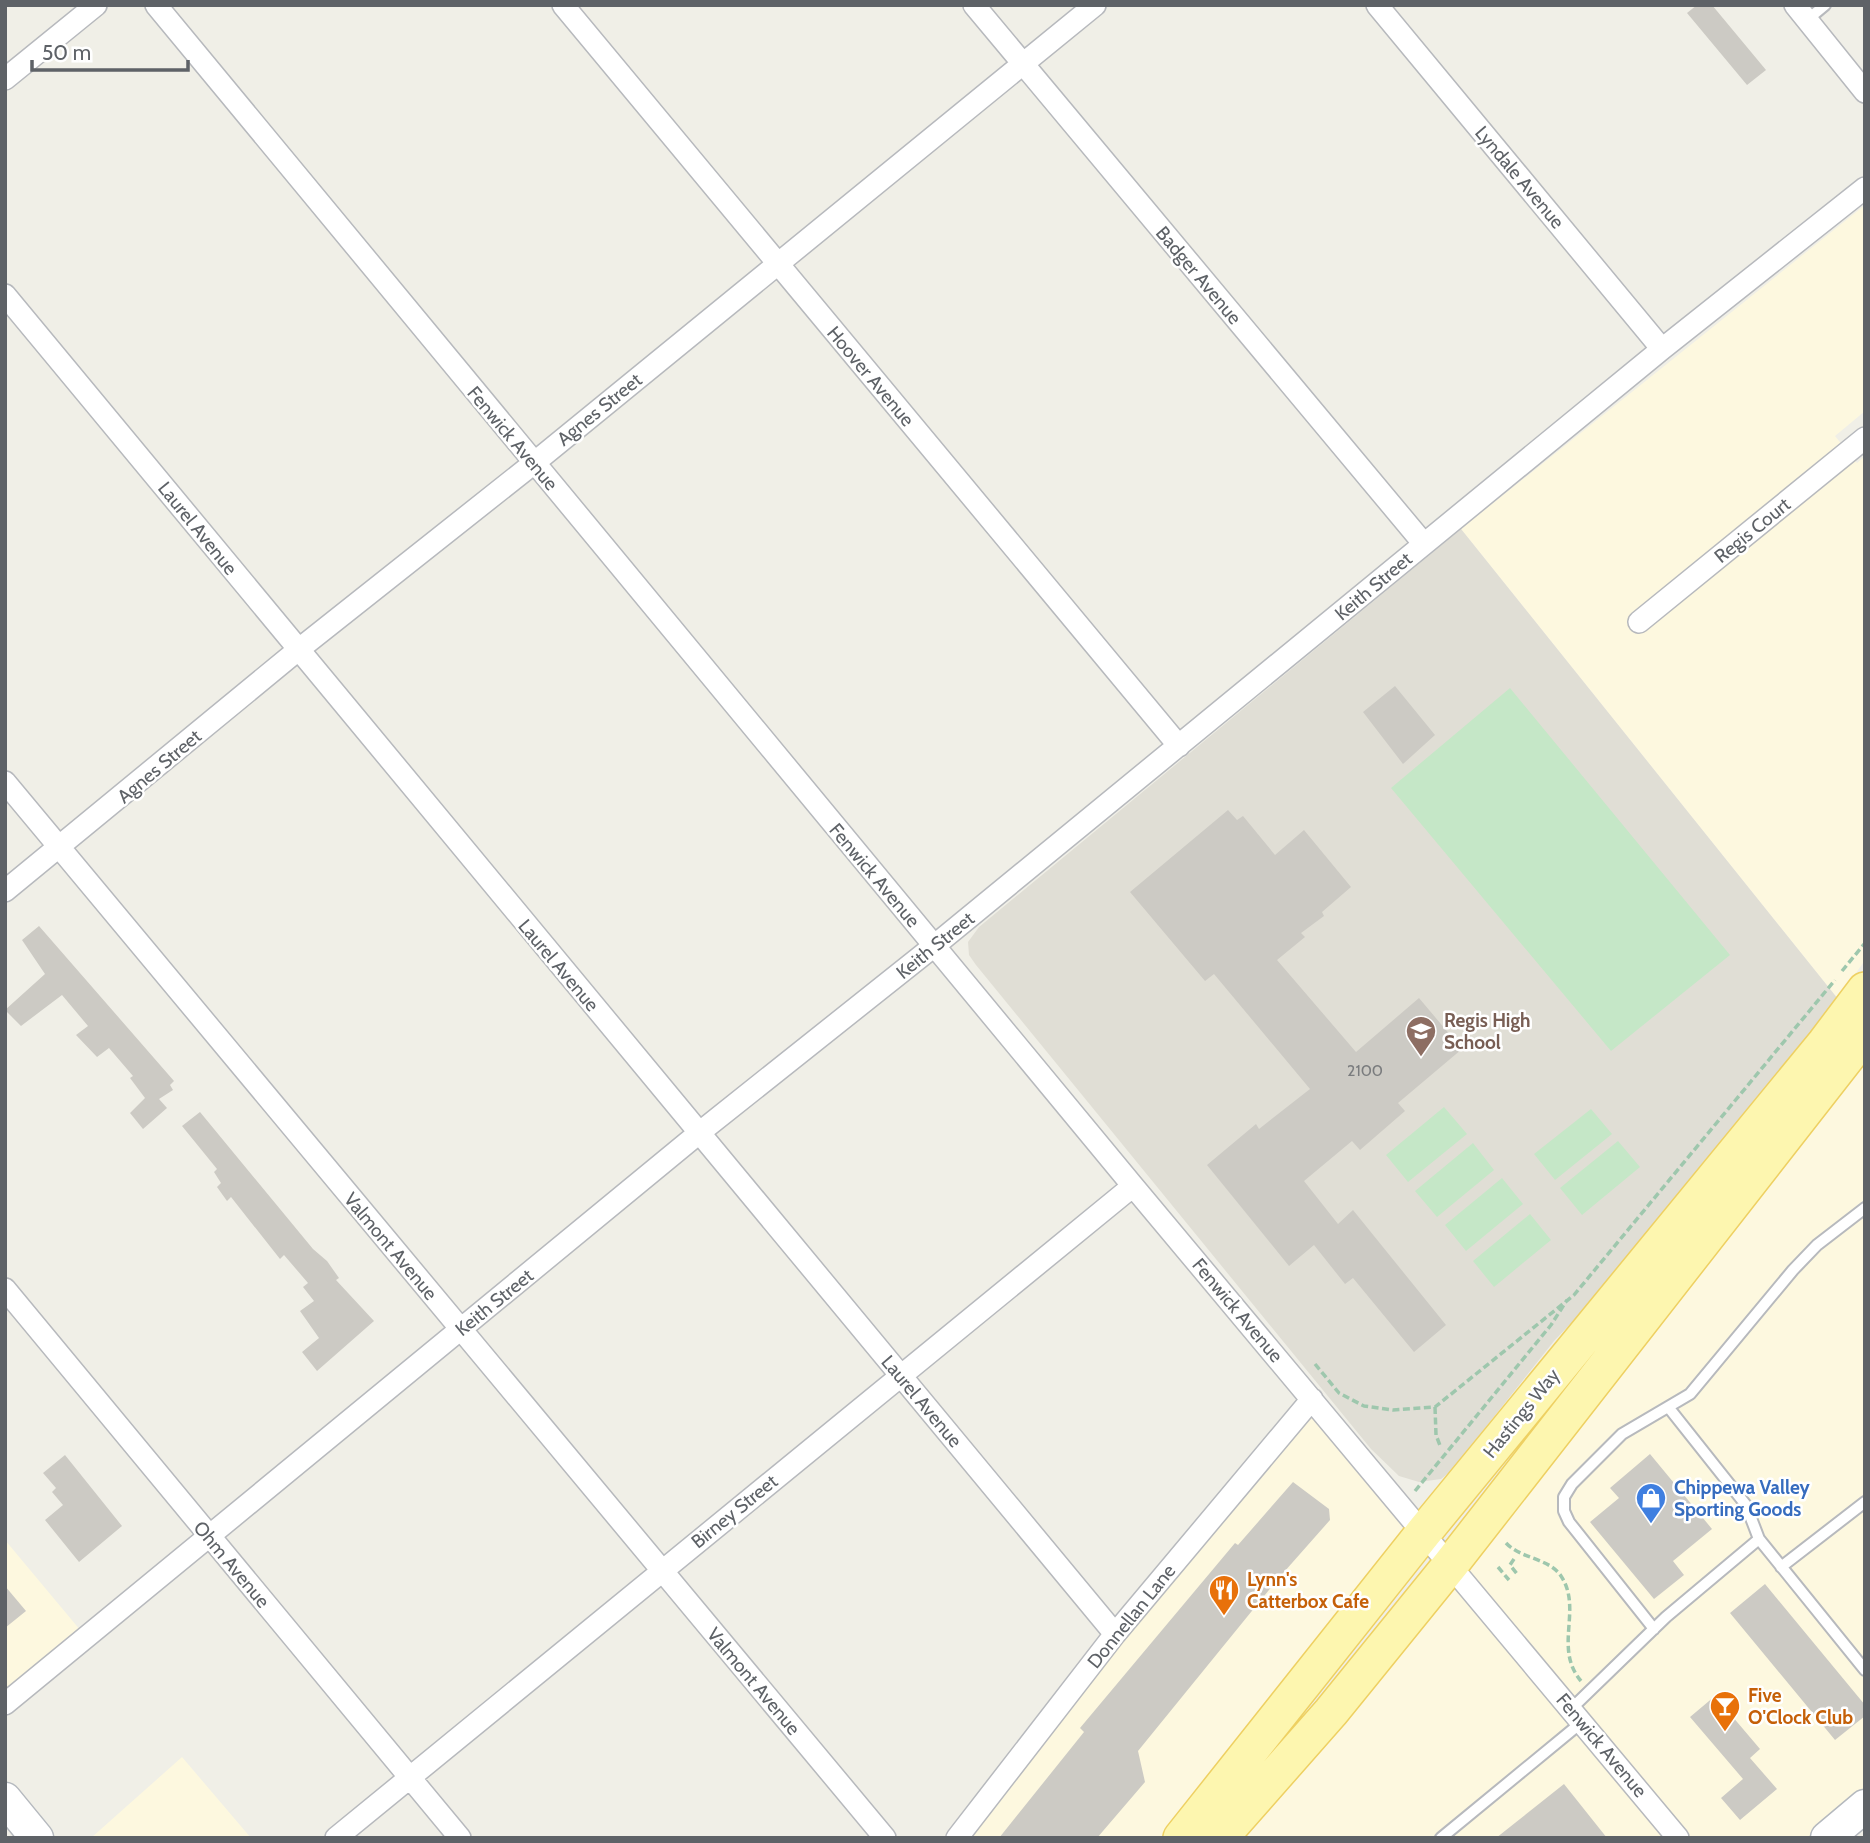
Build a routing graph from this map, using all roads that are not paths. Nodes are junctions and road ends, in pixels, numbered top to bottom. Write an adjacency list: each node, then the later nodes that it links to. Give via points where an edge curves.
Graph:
1 (96, 5): 10 (street)
2 (156, 5): 17 (street, Fenwick Avenue)
3 (563, 5): 13 (street, Hoover Avenue)
4 (974, 5): 9 (street, Badger Avenue)
5 (1095, 5): 9 (street, Agnes Street)
6 (1377, 5): 15 (street, Lyndale Avenue)
7 (1825, 5): 8 (lane)
8 (1801, 13): 11 (street)
9 (1022, 63): 13 (street, Agnes Street); 18 (street, Badger Avenue)
10 (5, 79)
11 (1865, 92)
12 (1865, 188): 15 (street, Keith Street)
13 (777, 264): 17 (street, Agnes Street); 21 (street, Hoover Avenue)
14 (5, 295): 20 (street, Laurel Avenue)
15 (1662, 349): 18 (street, Keith Street)
16 (1865, 438): 19 (street, Regis Court)
17 (534, 463): 20 (street, Agnes Street); 25 (street, Fenwick Avenue)
18 (1423, 544): 21 (street, Keith Street)
19 (1639, 622)
20 (298, 650): 23 (street, Agnes Street); 29 (street, Laurel Avenue)
21 (1179, 746): 25 (street, Keith Street)
22 (5, 782): 23 (street, Valmont Avenue)
23 (60, 848): 24 (street, Agnes Street); 33 (street, Valmont Avenue)
24 (5, 891)
25 (934, 946): 29 (street, Keith Street); 30 (street, Fenwick Avenue)
26 (1865, 990): 38 (main road, Hastings Way)
27 (1865, 1005): 28 (main road, via 1847,1038)
28 (1860, 1052): 41 (main road, Hastings Way)
29 (699, 1133): 33 (street, Keith Street); 34 (street, Laurel Avenue)
30 (1133, 1186): 34 (street, Birney Street); 35 (street, Fenwick Avenue)
31 (1865, 1208): 36 (lane, via 1817,1245 1690,1394)
32 (5, 1289): 39 (street, Ohm Avenue)
33 (460, 1329): 39 (street, Keith Street); 43 (street, Valmont Avenue)
34 (902, 1376): 43 (street, Birney Street); 45 (street, Laurel Avenue)
35 (1312, 1399): 38 (street, Fenwick Avenue); 45 (street, Donnellan Lane)
36 (1669, 1408): 40 (lane, via 1746,1505); 44 (lane, via 1622,1434 1564,1497 1569,1522)
37 (1865, 1502): 42 (lane)
38 (1424, 1532): 41 (street, Fenwick Avenue); 57 (main road, Hastings Way)
39 (210, 1538): 47 (street, Keith Street); 49 (street, Ohm Avenue)
40 (1759, 1539): 42 (lane); 44 (lane)
41 (1451, 1564): 48 (street, Fenwick Avenue); 58 (main road, Hastings Way, via 1331,1712)
42 (1781, 1567): 46 (lane)
43 (661, 1570): 49 (street, Birney Street); 55 (street, Valmont Avenue)
44 (1654, 1629): 48 (lane, via 1590,1692)
45 (1115, 1634): 56 (street, Donnellan Lane)
46 (1865, 1670)
47 (5, 1704)
48 (1577, 1716): 59 (lane); 60 (street, Fenwick Avenue)
49 (409, 1778): 53 (street, Birney Street); 54 (street, Ohm Avenue)
50 (5, 1799): 52 (main road)
51 (1865, 1806): 61 (main road)
52 (37, 1838)
53 (336, 1838)
54 (460, 1838)
55 (885, 1838)
56 (957, 1838)
57 (1181, 1838)
58 (1220, 1838)
59 (1441, 1838)
60 (1678, 1838)
61 (1827, 1838)

